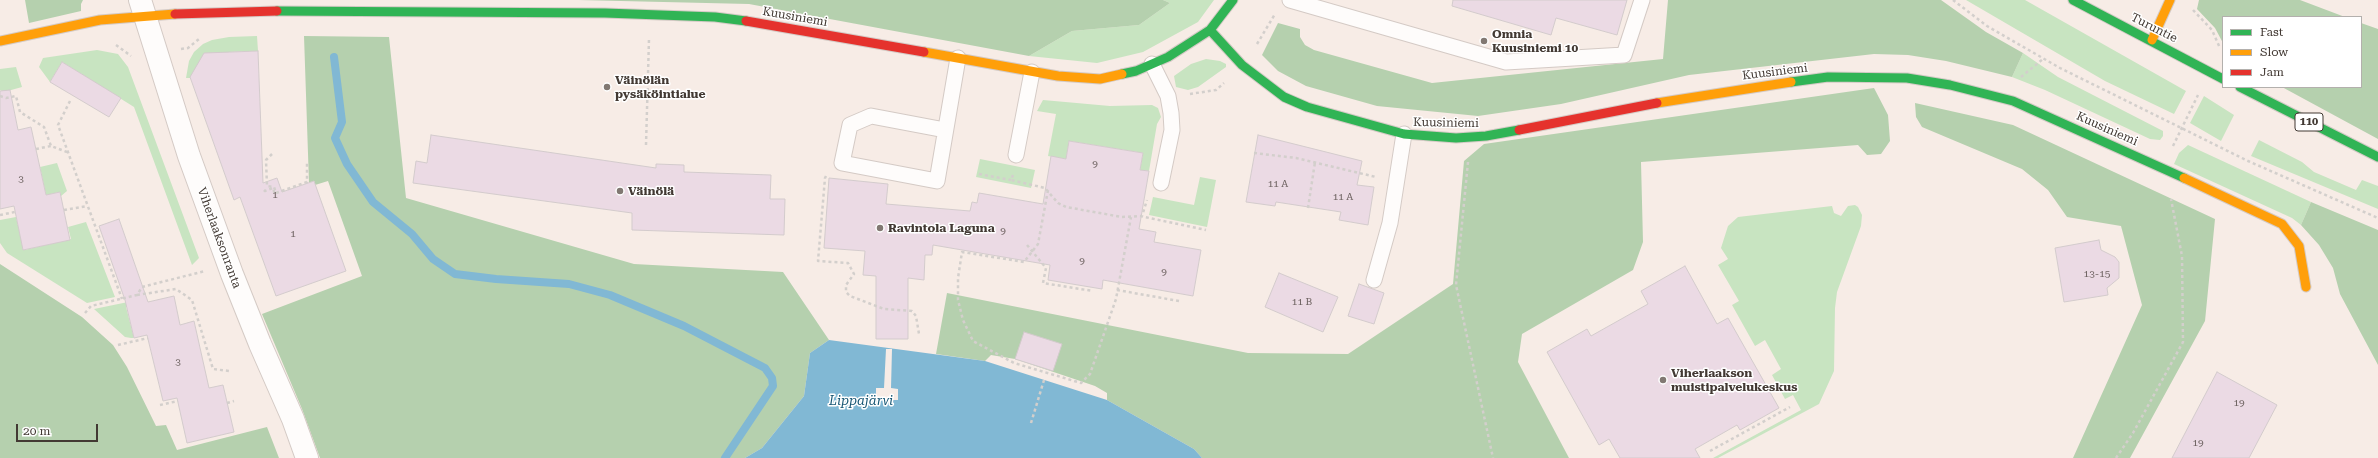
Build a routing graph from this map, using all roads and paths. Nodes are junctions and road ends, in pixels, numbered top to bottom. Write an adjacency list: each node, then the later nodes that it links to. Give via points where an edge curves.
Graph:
1 (1233, 0): 9 (street, Kuusiniemi)
2 (1290, 0): 3 (lane, via 1506,62 1624,55)
3 (1642, 0)
4 (1953, 0): 17 (path, via 1987,26)
5 (2073, 0): 12 (street, Turuntie)
6 (2170, 0): 12 (street)
7 (142, 7): 13 (street, Kuusiniemi, via 100,20); 15 (street, Viherlaaksonranta); 16 (street, Kuusiniemi, via 606,13 715,17 771,24)
8 (1276, 10): 19 (path, via 1266,32)
9 (1210, 30): 18 (street, Kuusiniemi, via 1168,57); 19 (street, Kuusiniemi)
10 (204, 35): 15 (path, via 188,48)
11 (650, 35): 29 (path)
12 (2152, 40): 21 (street, Turuntie)
13 (0, 41)
14 (113, 44): 15 (path, via 129,56)
15 (154, 52): 83 (street, Viherlaaksonranta, via 232,274)
16 (958, 58): 20 (street, Kuusiniemi); 27 (lane)
17 (2043, 59): 22 (path); 56 (path, via 2224,150)
18 (1152, 64): 20 (street, Kuusiniemi, via 1136,71 1100,79); 25 (lane)
19 (1242, 65): 25 (path, via 1216,90); 28 (street, Kuusiniemi, via 1284,97 1307,107)
20 (1032, 72): 35 (lane)
21 (2222, 78)
22 (2017, 80)
23 (2242, 88): 36 (street, 110)
24 (0, 96): 30 (path, via 16,96 20,112 44,127)
25 (1168, 96): 44 (lane, via 1172,130)
26 (70, 101): 32 (path, via 58,125)
27 (945, 130): 40 (lane, via 871,116 850,125); 40 (lane, via 937,181)
28 (1404, 134): 43 (lane); 62 (street, Kuusiniemi, via 1456,138 1486,136 1693,96 1828,77 1907,78 1950,85 2012,101 2094,136 2282,224 2299,246)
29 (646, 145)
30 (51, 146): 31 (path); 32 (path)
31 (36, 149)
32 (67, 152): 49 (path)
33 (1254, 153): 39 (path)
34 (272, 154): 38 (path, via 266,160 267,186 274,188 276,193 307,182)
35 (1016, 155): 42 (path)
36 (2378, 157)
37 (1468, 158): 84 (path, via 1456,285)
38 (307, 161)
39 (1315, 162): 43 (path); 50 (path)
40 (842, 163): 69 (path, via 825,178 818,261 848,263 854,274 846,285 846,292 850,296 884,308 912,311 916,316)
41 (979, 174): 42 (path)
42 (1012, 180): 46 (path)
43 (1396, 182): 61 (lane, via 1390,223)
44 (1162, 183): 54 (path, via 1153,186 1144,212)
45 (264, 190): 48 (path, via 273,188)
46 (1048, 190): 55 (path, via 1058,203 1066,207); 59 (path, via 1038,244)
47 (2170, 192): 85 (path, via 2182,256 2183,342 2133,433)
48 (275, 195)
49 (87, 206): 51 (path); 66 (path)
50 (1308, 208)
51 (64, 210)
52 (15, 212): 53 (path)
53 (0, 215)
54 (1139, 216): 55 (path); 57 (path)
55 (1131, 217): 63 (path)
56 (2378, 218)
57 (1206, 230)
58 (1026, 245): 59 (path)
59 (1032, 252): 63 (path, via 1024,262 962,252 958,300 963,320 973,342 1014,363 1081,383 1090,374); 64 (path, via 1046,268 1043,283)
60 (210, 269): 65 (path, via 142,288)
61 (1374, 280)
62 (2306, 287)
63 (1117, 290): 67 (path)
64 (1093, 291)
65 (137, 296): 66 (path); 70 (path, via 176,288 192,300)
66 (122, 299): 68 (path, via 91,306)
67 (1179, 301)
68 (85, 313)
69 (919, 334)
70 (203, 335): 71 (path); 74 (path, via 213,368)
71 (198, 337)
72 (148, 338): 73 (path)
73 (118, 345)
74 (229, 371)
75 (1044, 380): 81 (path)
76 (178, 401): 79 (path)
77 (234, 401): 78 (path)
78 (227, 403)
79 (160, 405)
80 (1790, 407): 82 (path)
81 (1031, 423)
82 (1710, 451)
83 (307, 458)
84 (1493, 458)
85 (2116, 458)

